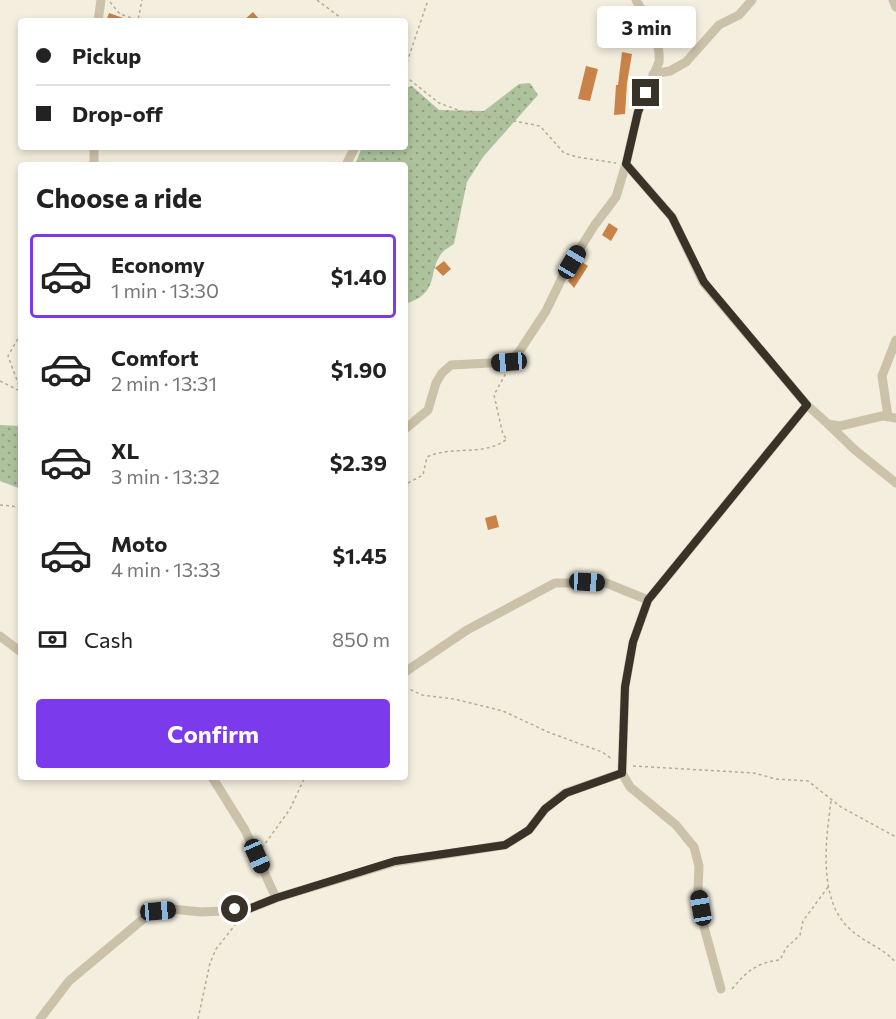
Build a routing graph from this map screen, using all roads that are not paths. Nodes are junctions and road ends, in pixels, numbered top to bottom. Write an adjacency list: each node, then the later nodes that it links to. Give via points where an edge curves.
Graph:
1 (101, 0): 6 (street)
2 (636, 0): 7 (street, via 658,42 659,62)
3 (752, 0): 7 (street, via 739,15 719,25 687,62)
4 (893, 0): 5 (street)
5 (896, 7)
6 (98, 18)
7 (654, 74): 8 (street, via 638,112)
8 (626, 164): 10 (street, via 672,217 708,288); 13 (street, via 616,197 563,276 529,340 509,362 452,365 442,372 428,410)
9 (896, 340): 11 (street, via 882,376)
10 (807, 405): 12 (street); 15 (street)
11 (892, 417): 12 (street, via 840,426)
12 (828, 424): 14 (street)
13 (408, 427)
14 (896, 483)
15 (648, 600): 18 (street, via 606,583 555,583 467,630); 19 (street, via 633,642 625,687)
16 (0, 636): 17 (street)
17 (18, 650)
18 (408, 670)
19 (622, 770): 21 (street, via 566,793 545,809 529,830 505,845 395,861); 22 (street, via 630,787 676,825 694,847 704,927)
20 (214, 780): 21 (street, via 245,830)
21 (276, 898): 23 (street, via 246,910 172,909 148,915 69,981)
22 (721, 989)
23 (40, 1019)

